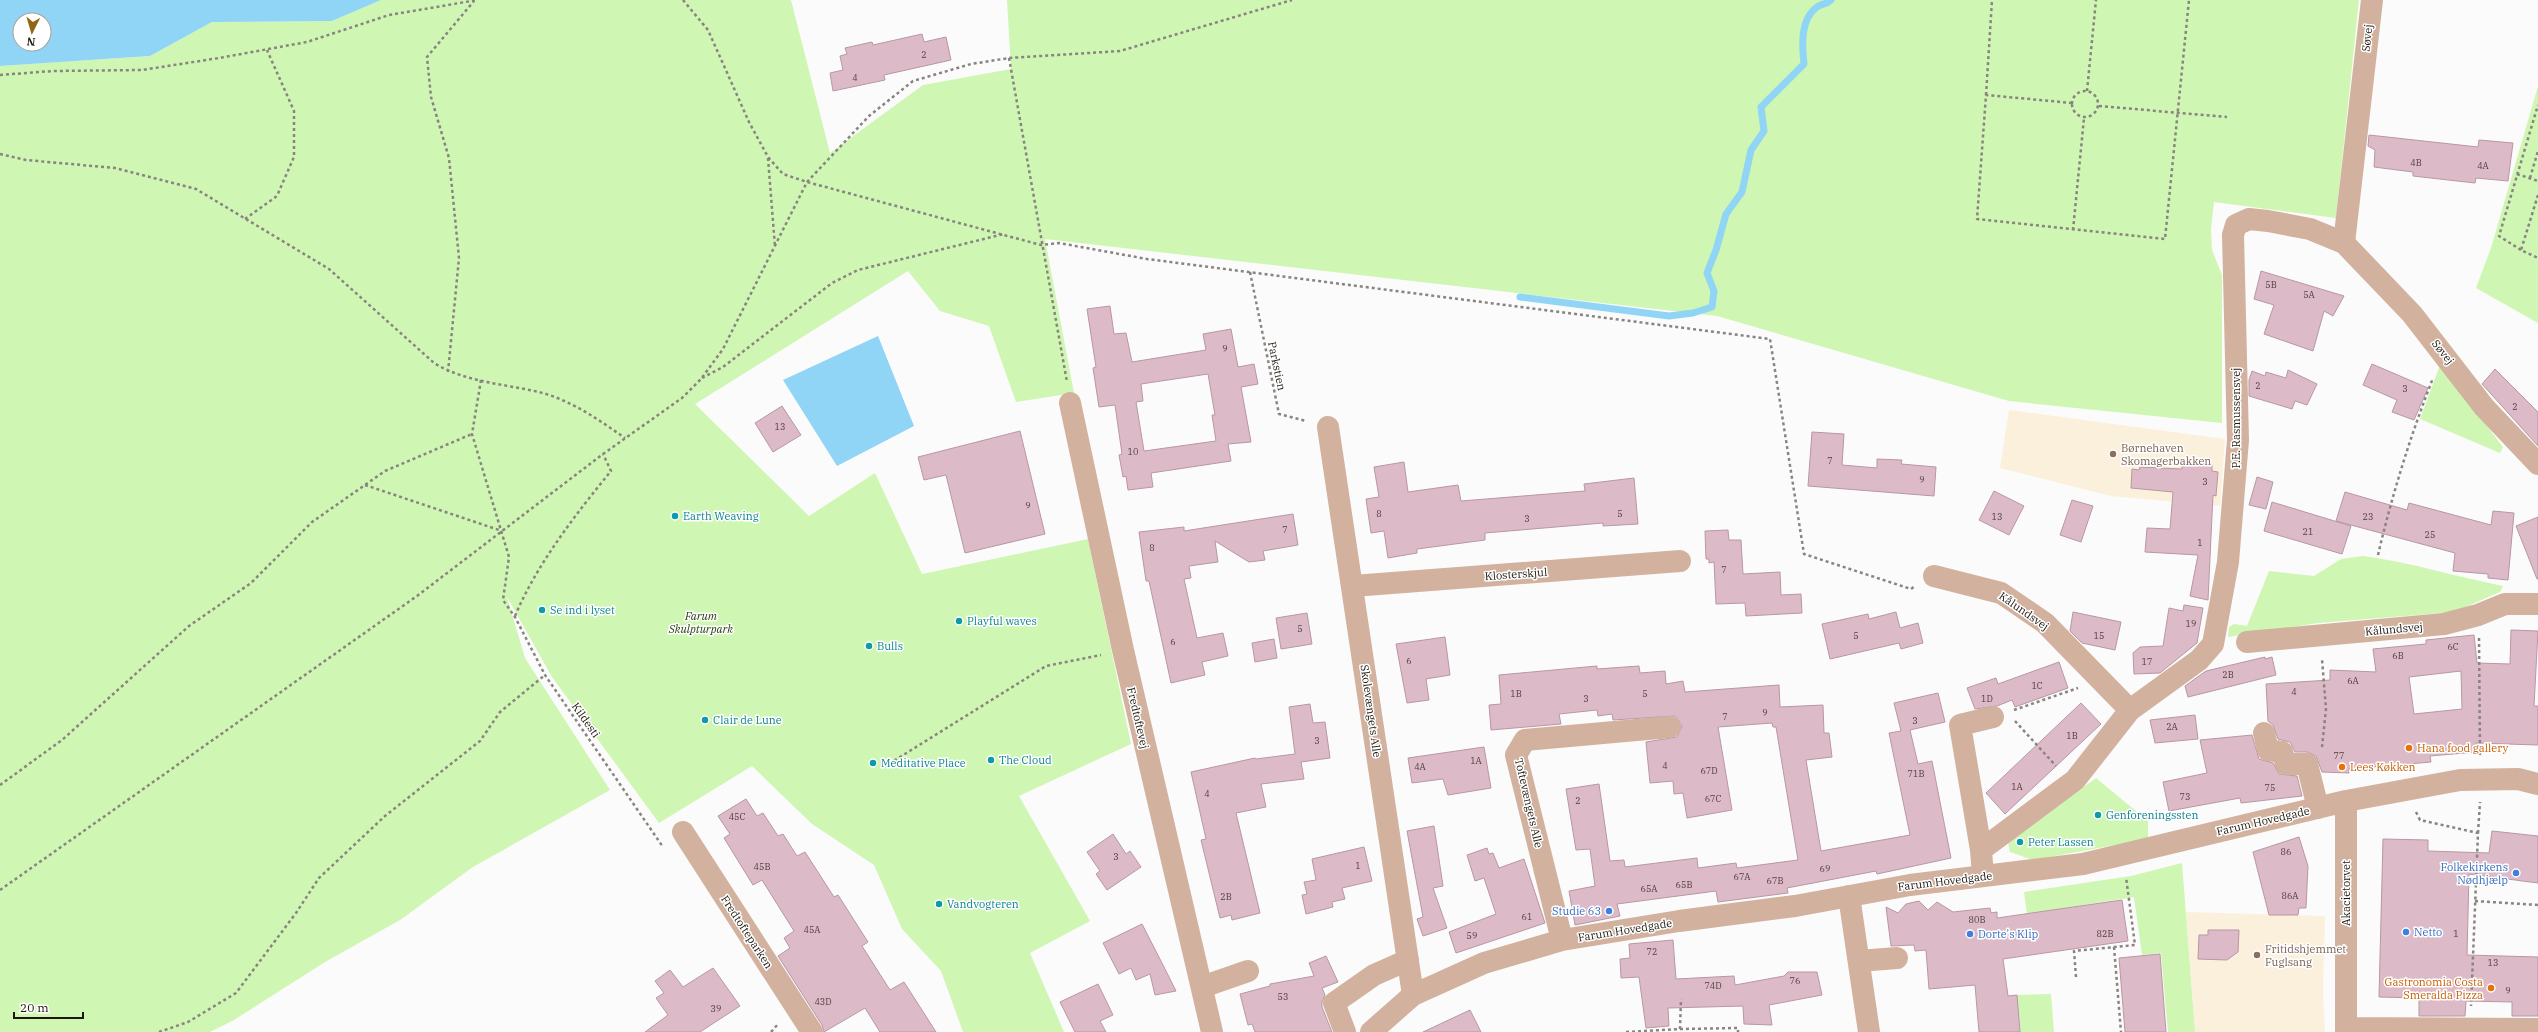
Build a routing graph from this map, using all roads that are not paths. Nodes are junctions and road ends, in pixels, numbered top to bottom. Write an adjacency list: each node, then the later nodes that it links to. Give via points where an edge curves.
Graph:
1 (2372, 0): 3 (street, Søvej)
2 (2268, 221): 3 (street, Søvej, via 2310,229); 12 (street, P.E. Rasmussensvej, via 2249,219 2236,225 2233,235 2237,454 2228,562 2213,644 2199,660)
3 (2344, 243): 6 (street, Søvej, via 2412,314 2484,407)
4 (1070, 403): 28 (street, Fredtoftevej, via 1122,650)
5 (1328, 427): 9 (street, Skolevængets Alle)
6 (2538, 464)
7 (1680, 561): 9 (street, Klosterskjul)
8 (1934, 576): 12 (street, Kålundsvej, via 2001,593 2045,623)
9 (1353, 586): 25 (street, Skolevængets Alle)
10 (2538, 604): 11 (street, Kålundsvej, via 2505,604 2478,615 2444,624)
11 (2247, 642)
12 (2130, 710): 20 (street, via 2072,782)
13 (2000, 715): 20 (street, via 1960,726)
14 (1670, 727): 23 (street, Toftevængets Alle, via 1525,740 1516,755)
15 (2264, 733): 18 (street, via 2268,750 2282,752 2286,764 2307,764)
16 (2538, 784): 17 (street, Farum Hovedgade, via 2518,779 2481,778)
17 (2346, 802): 18 (street, Farum Hovedgade); 31 (street, Akacietorvet)
18 (2318, 808): 21 (street, Farum Hovedgade, via 2083,864)
19 (683, 832): 32 (street, Fredtofteparken)
20 (1981, 850): 21 (street)
21 (1983, 876): 22 (street, Farum Hovedgade, via 1889,888)
22 (1849, 896): 23 (street, Farum Hovedgade, via 1739,915 1679,921); 26 (street)
23 (1562, 940): 29 (street, Farum Hovedgade, via 1484,963)
24 (1897, 958): 26 (street)
25 (1408, 960): 29 (street, Skolevængets Alle); 34 (street, via 1374,975 1334,1003)
26 (1859, 961): 36 (street)
27 (1248, 971): 28 (street)
28 (1202, 987): 33 (street, Fredtoftevej)
29 (1413, 995): 35 (street, Farum Hovedgade)
30 (2538, 1029): 31 (street)
31 (2346, 1030)
32 (812, 1032)
33 (1212, 1032)
34 (1345, 1032)
35 (1371, 1032)
36 (1869, 1032)

